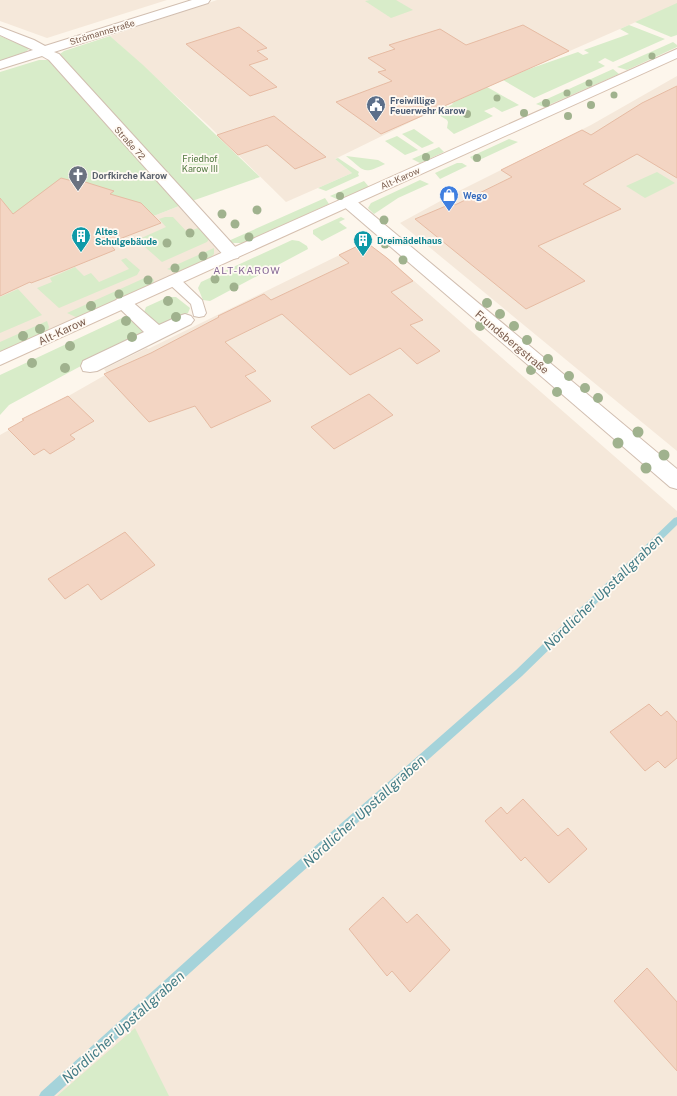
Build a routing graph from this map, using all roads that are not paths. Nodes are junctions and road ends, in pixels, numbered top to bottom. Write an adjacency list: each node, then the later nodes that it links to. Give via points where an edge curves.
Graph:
1 (204, 0): 3 (street, Strömannstraße)
2 (0, 30): 3 (street, Straße 72)
3 (44, 51): 5 (street, Strömannstraße); 7 (street, Straße 72, via 54,57)
4 (677, 53): 6 (street, Alt-Karow)
5 (0, 65)
6 (348, 202): 7 (street, Alt-Karow); 14 (street, Frundsbergstraße)
7 (232, 254): 8 (street, Alt-Karow)
8 (173, 280): 9 (street, Alt-Karow); 10 (lane, via 197,303)
9 (123, 303): 11 (street); 12 (street, Alt-Karow)
10 (192, 316): 11 (street)
11 (157, 334): 13 (street)
12 (0, 359)
13 (90, 366)
14 (677, 481)

